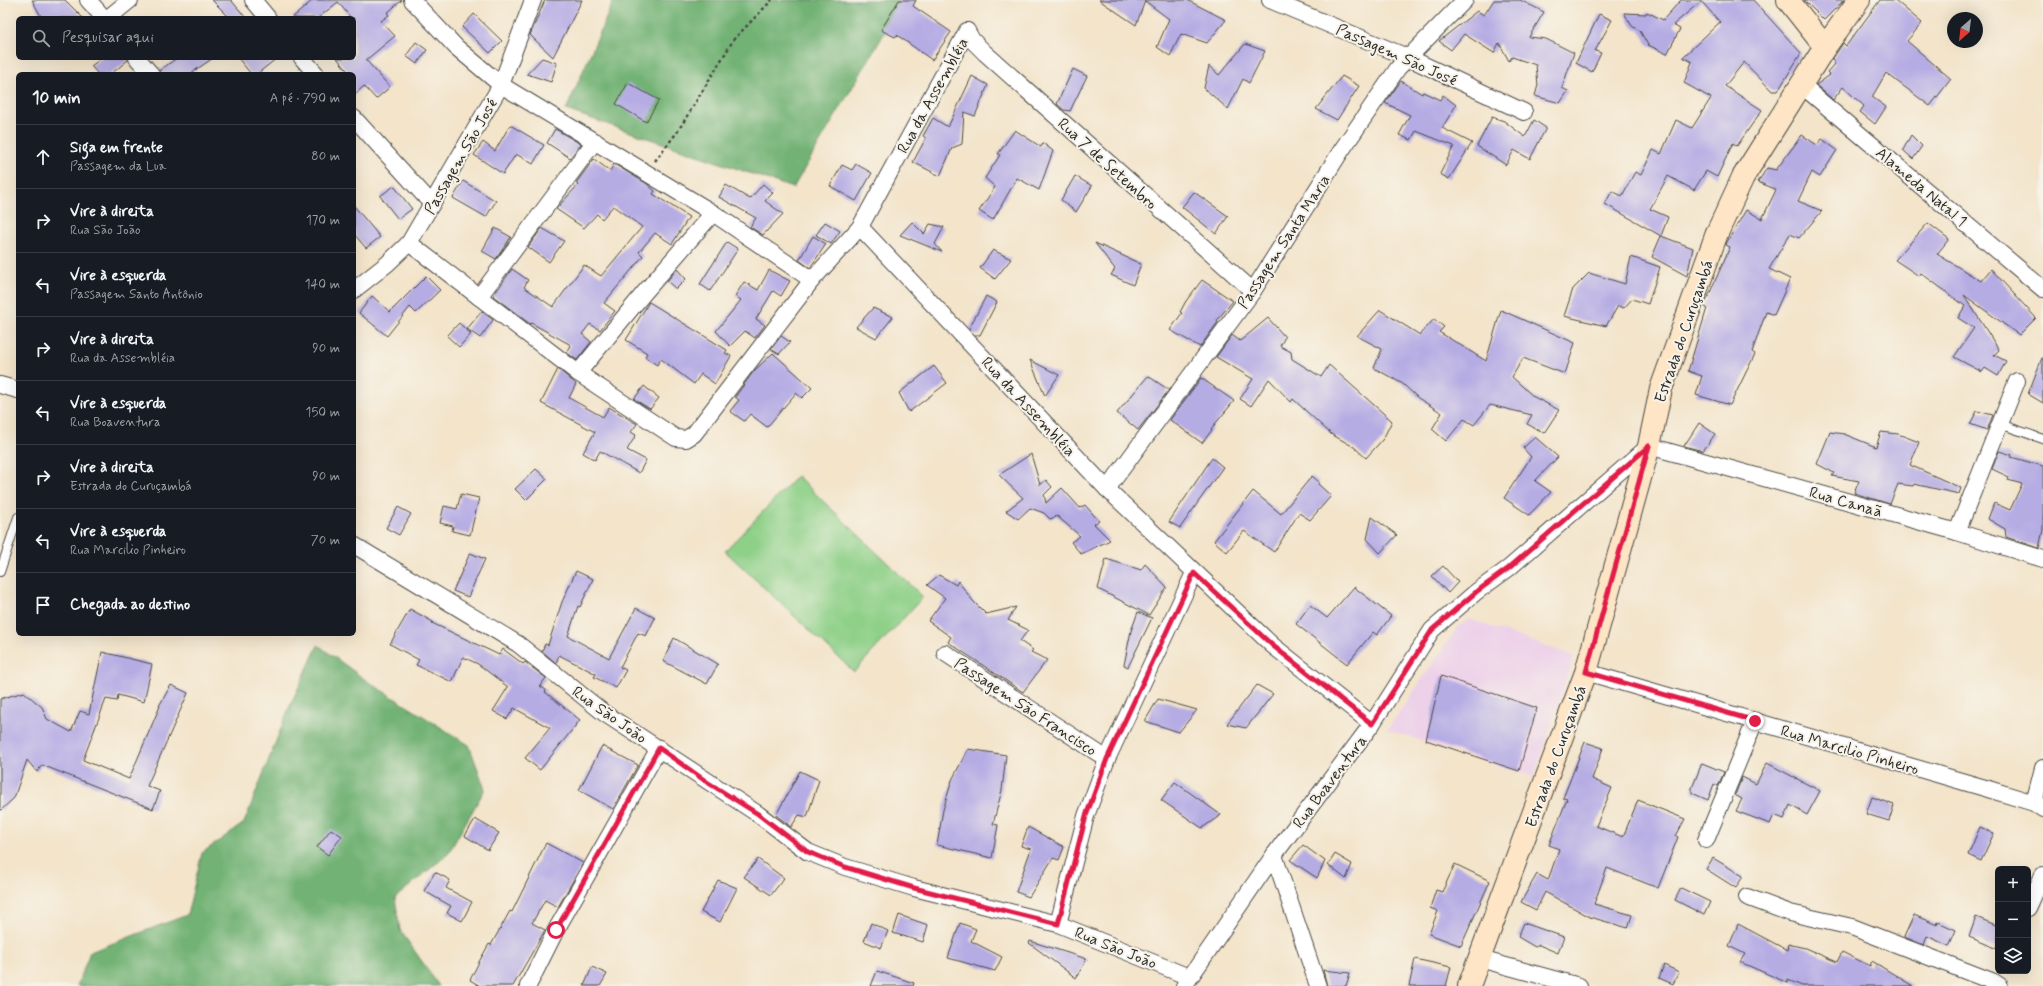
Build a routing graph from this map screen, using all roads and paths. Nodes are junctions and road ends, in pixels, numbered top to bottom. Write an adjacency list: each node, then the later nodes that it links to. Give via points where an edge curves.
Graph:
1 (88, 0): 11 (street)
2 (130, 0): 12 (street)
3 (253, 0): 13 (street)
4 (412, 0): 22 (street, via 456,47)
5 (533, 0): 22 (street, Passagem São José)
6 (772, 0): 26 (path, via 734,39 678,131)
7 (1270, 0): 16 (street, Passagem São José)
8 (1465, 0): 16 (street, Passagem Santa Maria)
9 (1788, 0): 15 (street)
10 (1859, 0): 15 (street, Estrada do Curuçambá)
11 (102, 16)
12 (110, 16)
13 (266, 16)
14 (967, 31): 29 (street, Rua da Assembléia); 34 (street, Rua 7 de Setembro, via 985,53)
15 (1825, 47): 21 (street, Estrada do Curuçambá)
16 (1407, 57): 23 (street, Passagem São José); 34 (street, Passagem Santa Maria, via 1341,151)
17 (139, 60): 19 (street)
18 (304, 60): 20 (street)
19 (149, 72)
20 (314, 72)
21 (1800, 84): 33 (street, Alameda Natal 1); 42 (street, Estrada do Curuçambá, via 1743,177 1717,233 1661,389)
22 (501, 85): 25 (street); 27 (street, Passagem São José)
23 (1524, 112)
24 (356, 122): 27 (street)
25 (594, 141): 26 (street); 35 (street)
26 (647, 172): 28 (street)
27 (432, 204): 30 (street, Passagem São José)
28 (713, 213): 31 (street); 36 (street)
29 (860, 227): 31 (street); 43 (street, Rua da Assembléia)
30 (409, 243): 32 (street, Passagem São José, via 388,264); 35 (street)
31 (812, 280): 36 (street, via 694,434 686,439 676,438)
32 (356, 288)
33 (2043, 289)
34 (1253, 291): 43 (street, Passagem Santa Maria)
35 (479, 297): 36 (street)
36 (578, 373)
37 (2017, 381): 40 (street)
38 (0, 385): 39 (street)
39 (16, 389)
40 (2000, 424): 41 (lane); 45 (street)
41 (2043, 439)
42 (1649, 446): 45 (street, Rua Canaã); 51 (street, Estrada do Curuçambá); 53 (street, Rua Boaventura, via 1509,568 1476,592 1432,630)
43 (1107, 489): 49 (street, Rua da Assembléia)
44 (16, 523): 48 (lane)
45 (1957, 532): 47 (street, Rua Canaã)
46 (356, 546): 54 (street, Rua São João, via 518,644 604,713)
47 (2043, 559)
48 (0, 572)
49 (1194, 573): 53 (street, Rua da Assembléia, via 1272,645); 55 (street)
50 (945, 652): 55 (street, Passagem São Francisco)
51 (1586, 672): 52 (street, Rua Marcilio Pinheiro); 64 (street, Estrada do Curuçambá)
52 (1755, 721): 57 (street, Rua Marcilio Pinheiro); 58 (street)
53 (1372, 724): 59 (street, Rua Boaventura)
54 (659, 748): 63 (street, Rua São João, via 758,814 808,852 845,867 914,888); 67 (street, via 556,930)
55 (1107, 759): 63 (street, via 1086,816)
56 (2043, 768): 57 (street)
57 (2039, 806)
58 (1706, 840)
59 (1274, 854): 66 (street, Rua Boaventura); 68 (street)
60 (2043, 875): 62 (street)
61 (1747, 897): 65 (street, via 1790,913 1852,927)
62 (2031, 902)
63 (1058, 924): 66 (street, Rua São João)
64 (1480, 959): 69 (street, Estrada do Curuçambá); 70 (street)
65 (1997, 980)
66 (1187, 982)
67 (528, 986)
68 (1318, 986)
69 (1469, 986)
70 (1579, 986)

